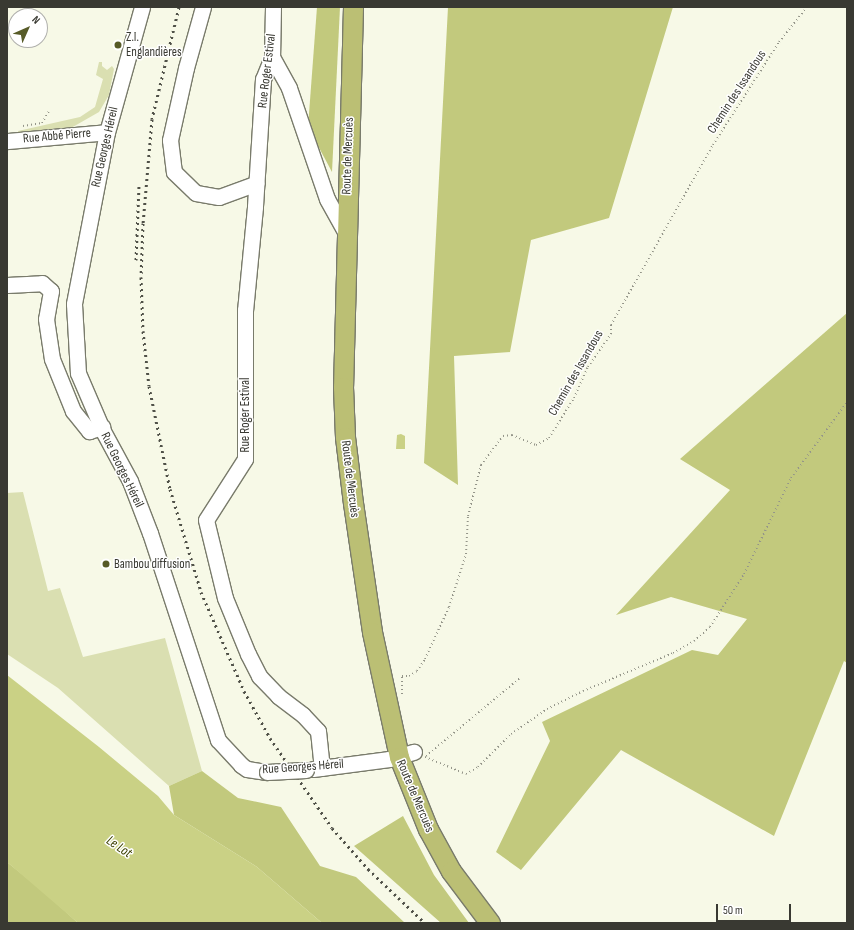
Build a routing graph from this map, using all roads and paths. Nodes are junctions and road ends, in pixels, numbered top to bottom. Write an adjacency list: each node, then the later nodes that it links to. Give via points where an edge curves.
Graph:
1 (142, 7): 8 (street, Rue Georges Héreil)
2 (203, 7): 10 (street, via 170,140 174,172 196,193 219,197)
3 (273, 7): 6 (street, Rue Roger Estival)
4 (353, 7): 11 (main road, Route de Mercuès)
5 (807, 7): 18 (path, Chemin des Issandous, via 779,42 713,146 612,325 611,334 588,367 574,398 549,438 536,445 512,435 503,436 481,465 468,516 466,554 449,607 417,671 410,676 402,676)
6 (272, 57): 10 (street, Rue Roger Estival, via 263,79); 11 (street, via 289,88 327,199)
7 (49, 111): 9 (path, via 42,123 16,127)
8 (107, 132): 9 (street, Rue Abbé Pierre); 14 (street, Rue Georges Héreil)
9 (8, 141)
10 (257, 183): 20 (street, Rue Roger Estival, via 245,310 245,459 206,520 225,598 248,654 259,676 318,731)
11 (345, 231): 19 (main road, Route de Mercuès, via 345,438 372,632)
12 (7, 285): 13 (street, via 42,283)
13 (51, 290): 14 (street); 16 (street, via 46,319 52,359 73,411 89,431)
14 (76, 293): 16 (street, Rue Georges Héreil, via 74,304 78,373)
15 (847, 402): 19 (path, via 791,478 744,574 710,627 694,641 673,653 582,691 547,709 512,734 478,767 466,774)
16 (102, 427): 20 (street, Rue Georges Héreil, bridge, via 130,480 150,533 218,740 247,769 267,772)
17 (520, 678): 19 (path)
18 (402, 694)
19 (413, 756): 20 (street, Rue Georges Héreil); 21 (main road, Route de Mercuès, via 428,829 452,871)
20 (322, 768)
21 (490, 923)

